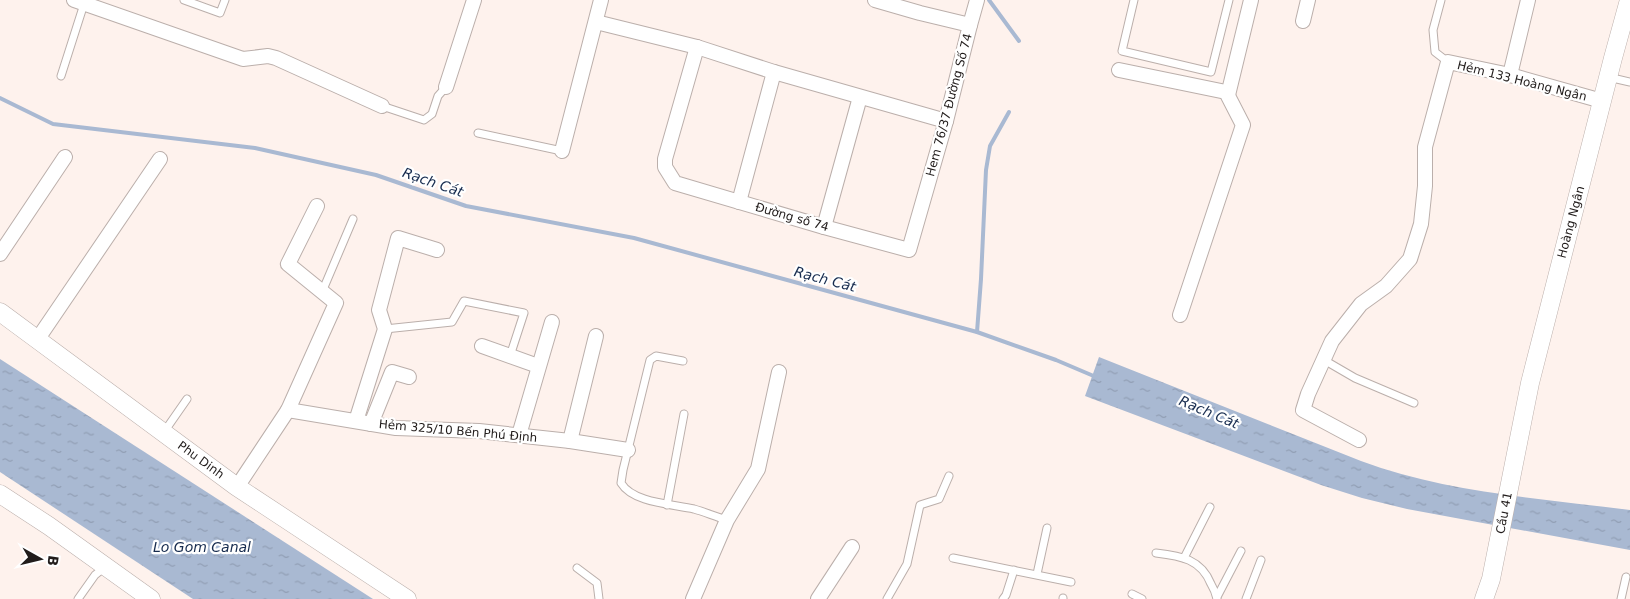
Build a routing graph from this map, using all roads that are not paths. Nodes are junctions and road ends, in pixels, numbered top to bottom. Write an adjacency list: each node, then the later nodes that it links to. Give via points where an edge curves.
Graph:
1 (184, 0): 2 (lane, via 220,13)
2 (225, 0)
3 (474, 0): 26 (street)
4 (602, 0): 16 (street)
5 (876, 0): 17 (street, Hem 76/37 Đường Số 74)
6 (977, 0): 17 (street)
7 (1134, 0): 8 (lane, via 1122,51 1211,72)
8 (1229, 0)
9 (1252, 0): 27 (street)
10 (1308, 0): 15 (street)
11 (1441, 0): 19 (lane, via 1434,30 1435,52)
12 (1528, 0): 23 (street)
13 (1629, 0): 24 (street, Hoàng Ngân)
14 (79, 2): 22 (lane); 30 (street, via 243,59 276,58)
15 (1303, 21)
16 (596, 22): 18 (street); 33 (street)
17 (970, 25): 31 (street, Hem 76/37 Đường Số 74)
18 (696, 47): 21 (street); 36 (street, Đường số 74, via 665,168 675,183)
19 (1448, 62): 23 (street, Hẻm 133 Hoàng Ngân); 52 (street, Hẻm 133 Hoàng Ngân, via 1425,147 1421,224 1410,259 1386,286 1360,304 1332,341)
20 (1119, 70): 27 (street)
21 (774, 72): 28 (street); 36 (street)
22 (61, 76)
23 (1510, 76): 29 (street, Hẻm 133 Hoàng Ngân)
24 (1608, 77): 25 (lane); 29 (street, Hoàng Ngân)
25 (1630, 82)
26 (446, 87): 30 (lane, via 438,96 432,114 424,120)
27 (1228, 95): 45 (street, via 1243,125)
28 (860, 97): 31 (street); 39 (street)
29 (1602, 101): 67 (street, Hoàng Ngân, via 1541,336)
30 (382, 106)
31 (946, 121): 41 (street, Hem 76/37 Đường Số 74)
32 (478, 133): 33 (lane)
33 (562, 150)
34 (65, 157): 42 (street)
35 (160, 159): 49 (street)
36 (739, 202): 39 (street, Đường số 74)
37 (317, 206): 43 (street, via 288,264)
38 (353, 219): 43 (lane)
39 (824, 227): 41 (street, Đường số 74)
40 (437, 250): 47 (street, via 398,238 378,310)
41 (909, 250)
42 (0, 254)
43 (322, 292): 59 (street, via 336,303)
44 (0, 312): 49 (street, Phu Dinh)
45 (1180, 314)
46 (552, 322): 54 (street)
47 (385, 329): 51 (lane, via 452,322 464,301 524,312); 61 (street)
48 (596, 336): 66 (street)
49 (37, 340): 63 (street, Phu Dinh)
50 (482, 346): 51 (street)
51 (510, 356): 54 (street)
52 (1324, 360): 58 (lane, via 1355,378); 65 (street, Hẻm 133 Hoàng Ngân, via 1303,410)
53 (683, 361): 68 (lane, via 656,356 650,360)
54 (538, 366): 64 (street)
55 (779, 372): 74 (street, via 758,469)
56 (408, 377): 62 (street, via 392,372)
57 (187, 399): 63 (lane)
58 (1414, 403)
59 (288, 410): 61 (street, Hẻm 325/10 Bến Phú Định); 70 (street)
60 (684, 414): 72 (lane)
61 (356, 421): 62 (street, Hẻm 325/10 Bến Phú Định)
62 (371, 424): 64 (street, Hẻm 325/10 Bến Phú Định)
63 (163, 432): 70 (street, Phu Dinh)
64 (519, 436): 66 (street, Hẻm 325/10 Bến Phú Định)
65 (1359, 440)
66 (570, 441): 68 (street, Hẻm 325/10 Bến Phú Định)
67 (1517, 446): 100 (street, Cầu 41, via 1491,579)
68 (628, 450): 72 (lane, via 621,484 630,494)
69 (949, 476): 96 (lane, via 939,499 920,505 907,564)
70 (238, 487): 92 (street, Phu Dinh)
71 (0, 494): 82 (street)
72 (667, 505): 74 (lane, via 694,509)
73 (1210, 507): 80 (lane)
74 (727, 520): 94 (street)
75 (1047, 528): 85 (lane)
76 (852, 547): 95 (street)
77 (1241, 551): 89 (lane)
78 (1156, 553): 80 (lane)
79 (952, 558): 84 (lane)
80 (1184, 558): 89 (lane, via 1207,573)
81 (1261, 560): 99 (lane)
82 (106, 567): 90 (lane, via 95,575); 91 (street)
83 (577, 568): 93 (lane, via 597,583)
84 (1014, 570): 85 (lane); 97 (lane)
85 (1037, 574): 87 (lane)
86 (1626, 577): 101 (lane)
87 (1071, 582)
88 (1132, 594): 98 (lane)
89 (1217, 598)
90 (78, 599)
91 (151, 599)
92 (407, 599)
93 (599, 599)
94 (693, 599)
95 (818, 599)
96 (887, 599)
97 (1003, 599)
98 (1142, 599)
99 (1246, 599)
100 (1484, 599)
101 (1621, 599)

